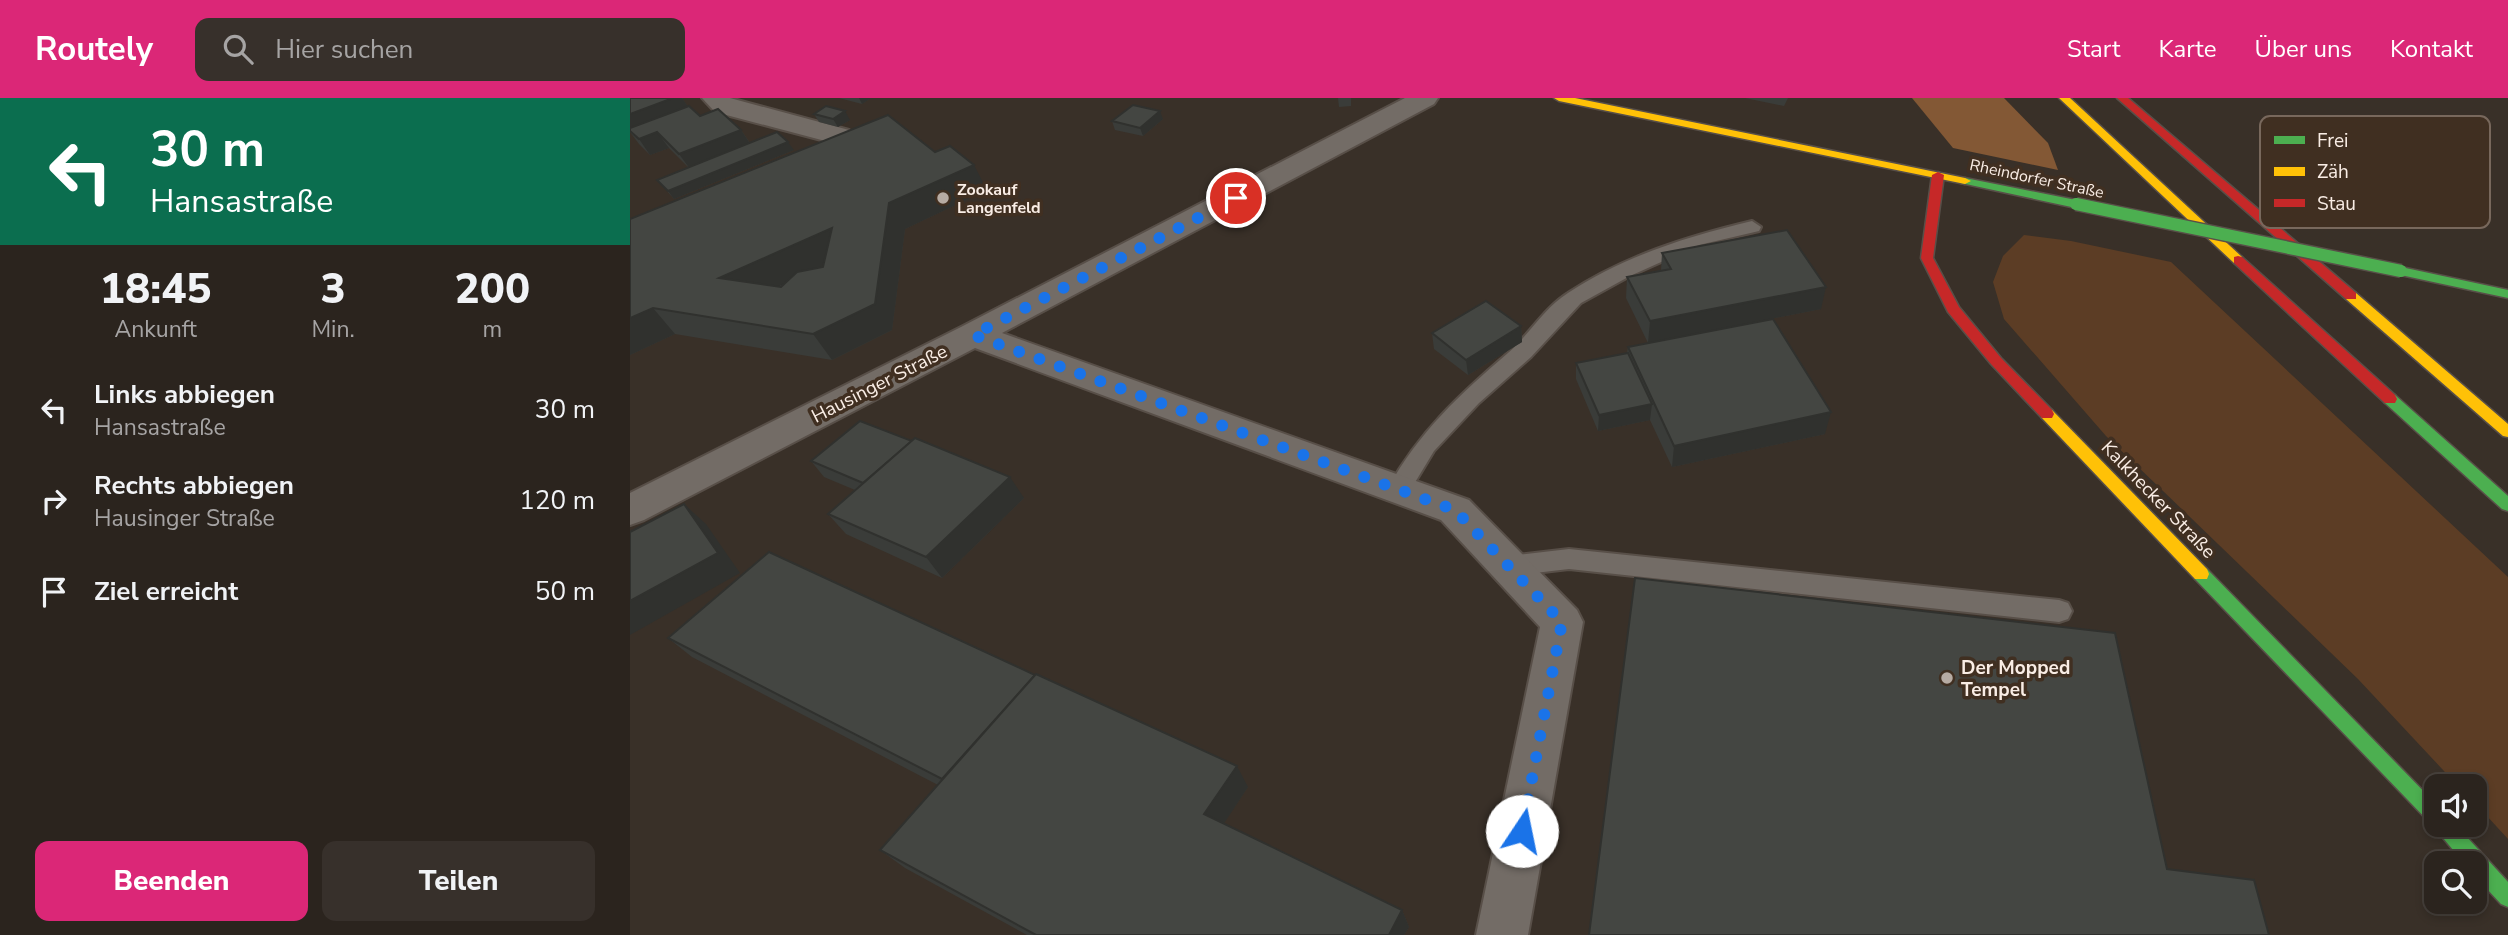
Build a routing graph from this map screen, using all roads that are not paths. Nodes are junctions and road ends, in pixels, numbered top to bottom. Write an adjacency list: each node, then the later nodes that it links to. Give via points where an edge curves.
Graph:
1 (715, 98): 6 (street, via 724,106)
2 (1425, 98): 12 (street, Hausinger Straße)
3 (1559, 98): 7 (main road, Rheindorfer Straße)
4 (2064, 98): 15 (main road)
5 (2122, 98): 8 (main road)
6 (839, 136)
7 (1938, 175): 11 (main road, Rheindorfer Straße, bridge); 19 (main road, Kalkhecker Straße, via 1927,258 1953,309 1996,361)
8 (2260, 217)
9 (1752, 227): 14 (lane, via 1693,241 1574,298 1426,445)
10 (2272, 228): 13 (main road)
11 (2508, 293)
12 (973, 335): 14 (street); 16 (street, Hausinger Straße)
13 (2508, 432)
14 (1399, 488): 17 (street, via 1455,510)
15 (2508, 505)
16 (630, 510)
17 (1509, 566): 18 (lane, via 1569,559); 22 (street, via 1562,622)
18 (2059, 611)
19 (2424, 806)
20 (2454, 837): 21 (main road)
21 (2508, 897)
22 (1502, 935)

